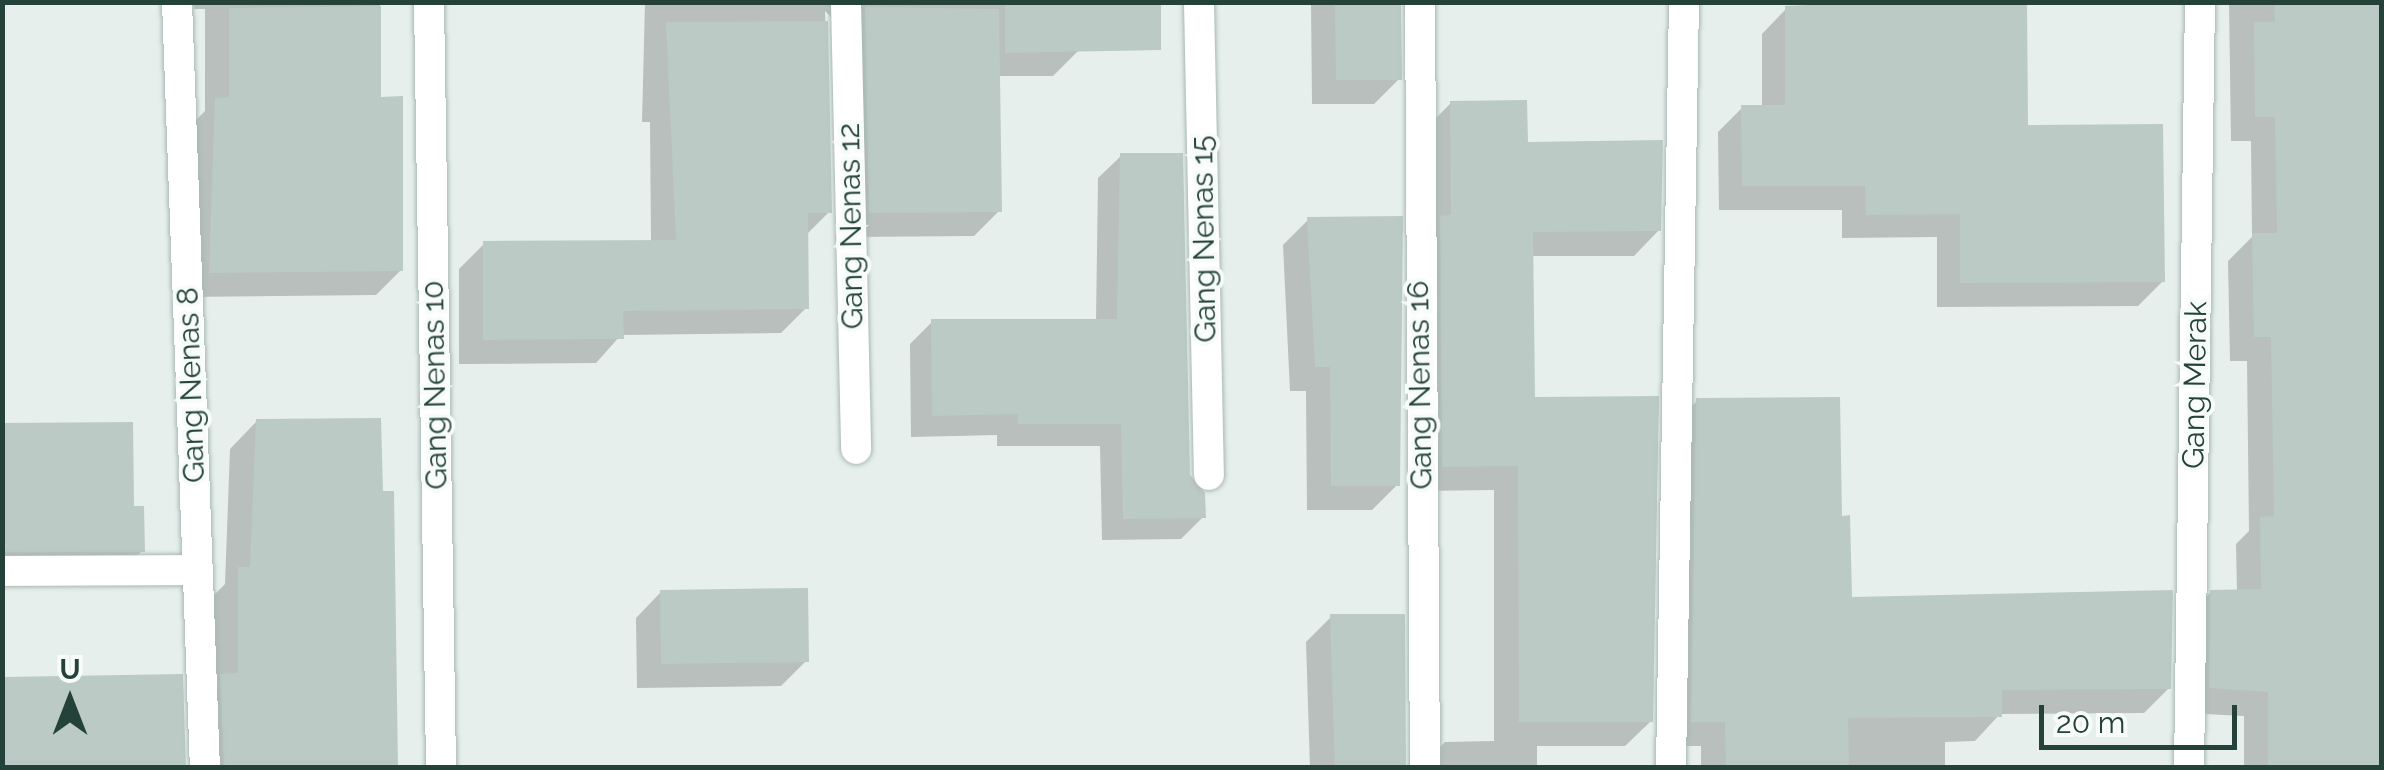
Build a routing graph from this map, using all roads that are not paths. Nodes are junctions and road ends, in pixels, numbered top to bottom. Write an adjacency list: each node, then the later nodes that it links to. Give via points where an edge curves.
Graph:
1 (177, 2): 10 (street, Gang Nenas 8)
2 (429, 2): 13 (street, Gang Nenas 10)
3 (846, 2): 8 (street, Gang Nenas 12)
4 (1199, 2): 9 (street, Gang Nenas 15)
5 (1420, 2): 14 (street, Gang Nenas 16)
6 (1684, 2): 15 (street)
7 (2200, 2): 16 (street, Gang Merak)
8 (856, 448)
9 (1209, 475)
10 (198, 570): 11 (street); 12 (street, Gang Nenas 8)
11 (2, 571)
12 (205, 768)
13 (441, 768)
14 (1425, 768)
15 (1671, 768)
16 (2188, 768)

